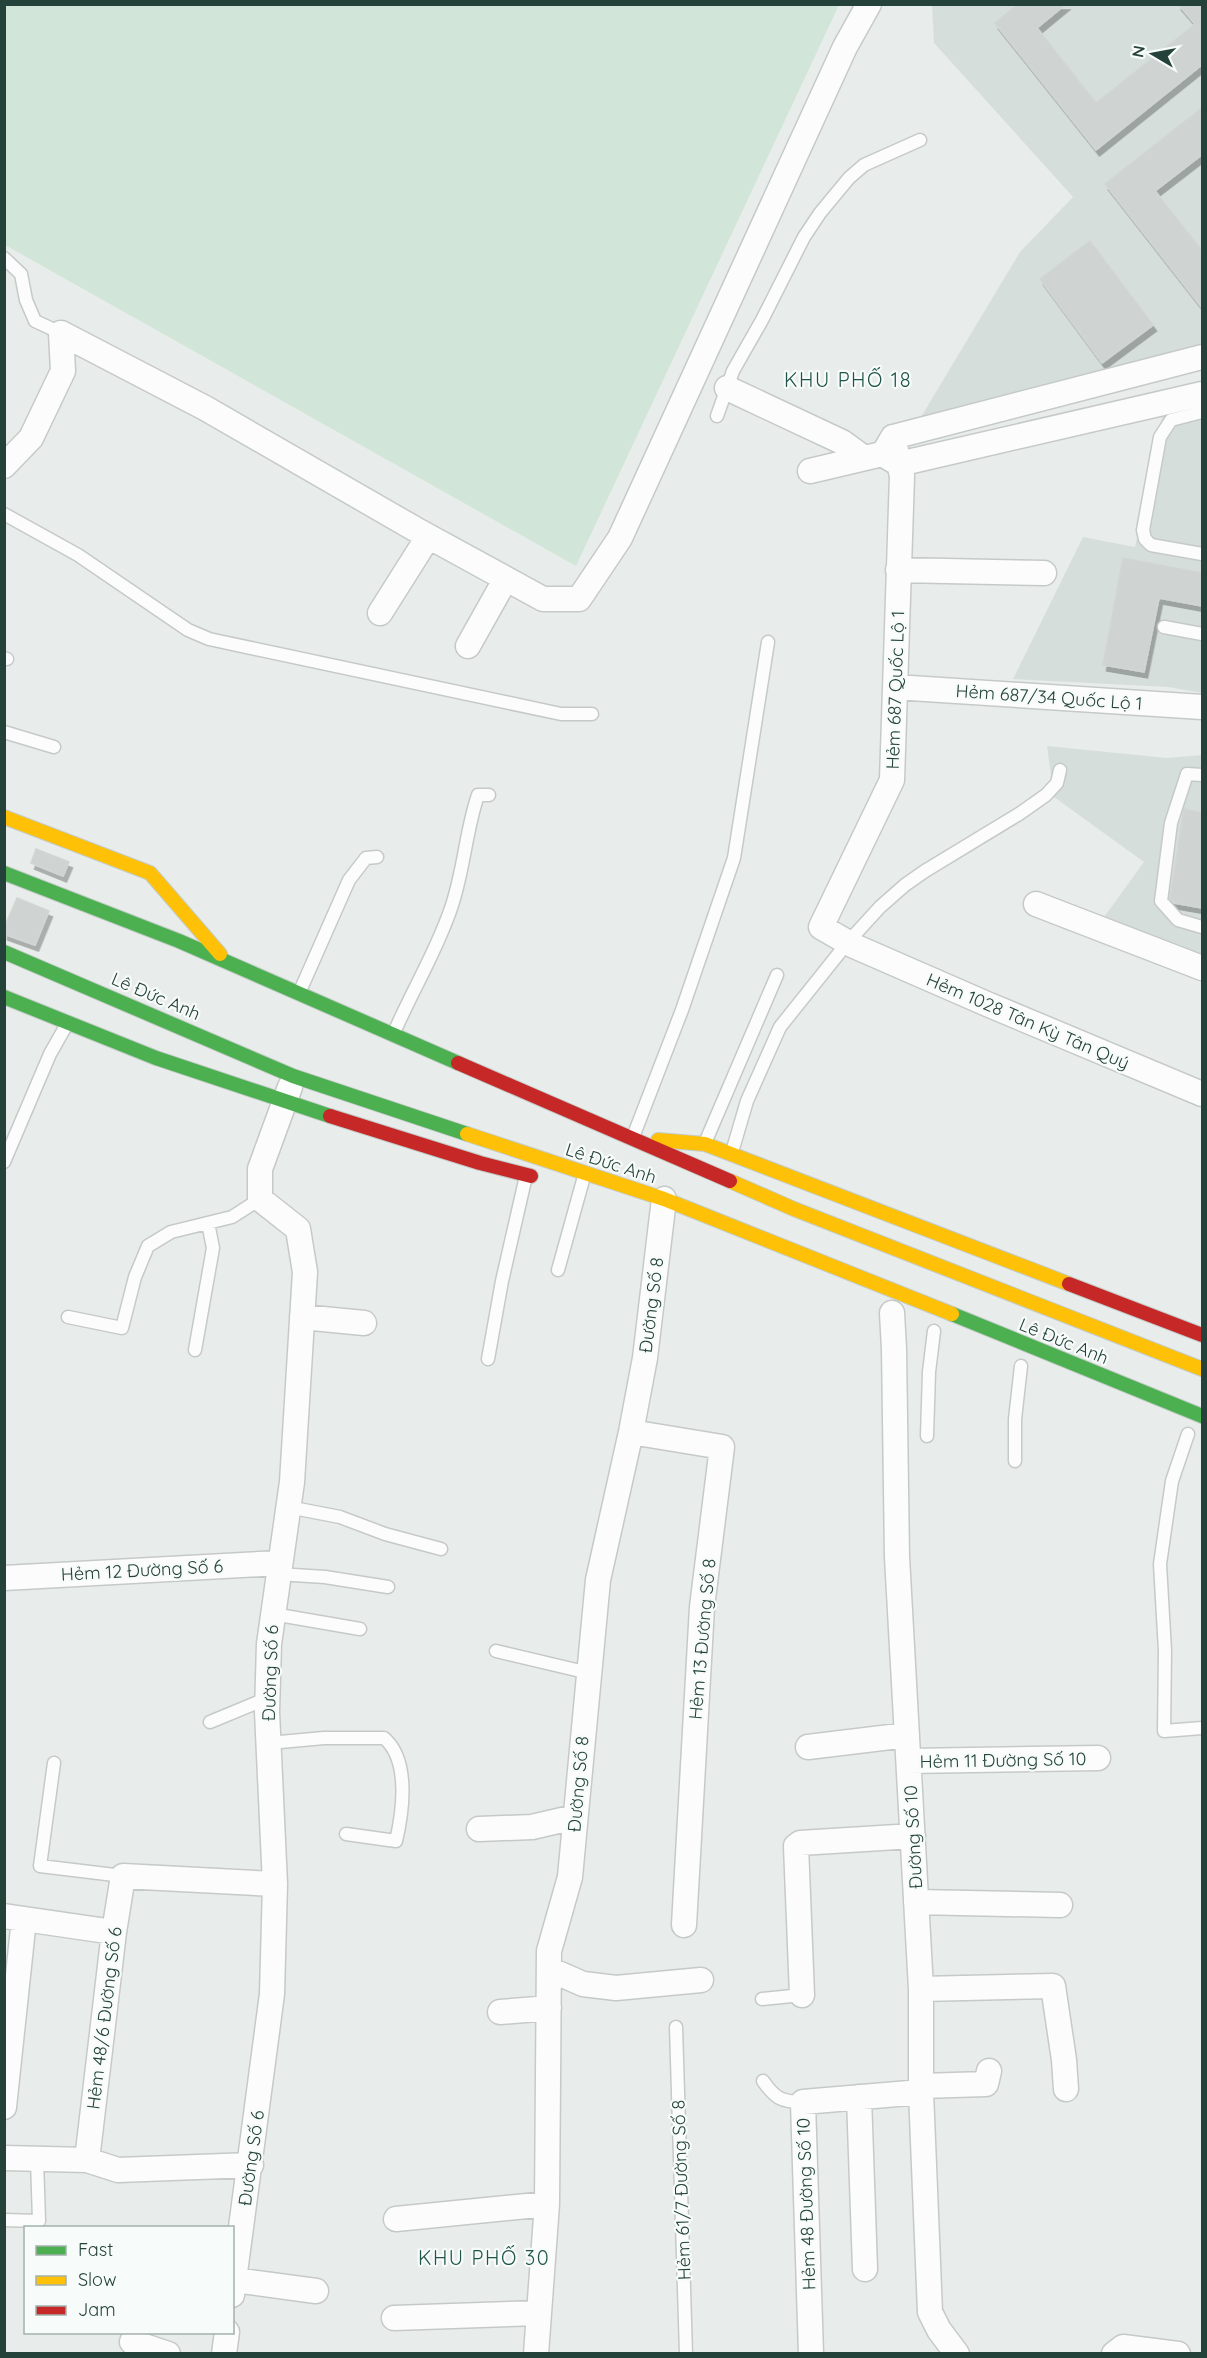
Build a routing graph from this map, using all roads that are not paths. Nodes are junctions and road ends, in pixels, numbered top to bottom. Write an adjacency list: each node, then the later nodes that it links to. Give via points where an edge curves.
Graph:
1 (869, 4): 20 (street, via 845,47 620,538 579,598 543,599)
2 (920, 141): 6 (lane, via 864,165 820,213 746,345)
3 (4, 258): 4 (lane, via 21,274 35,321)
4 (61, 333): 13 (street, via 63,370 31,438); 16 (street, via 205,408)
5 (1203, 357): 10 (street)
6 (727, 388): 9 (lane); 12 (street, via 842,442)
7 (1203, 394): 11 (street)
8 (1203, 412): 17 (lane, via 1171,420 1160,437 1143,530 1151,544)
9 (717, 416)
10 (975, 416): 11 (street); 12 (street)
11 (984, 444): 12 (street)
12 (885, 453): 14 (street); 18 (street, Hẻm 687 Quốc Lộ 1, via 902,476)
13 (4, 466)
14 (810, 471)
15 (4, 514): 28 (lane, via 78,555 188,630 210,639 561,714)
16 (428, 537): 20 (street); 21 (street)
17 (1203, 554)
18 (898, 570): 19 (street); 26 (street, Hẻm 687 Quốc Lộ 1)
19 (1044, 573)
20 (505, 580): 25 (street)
21 (380, 613)
22 (1164, 627): 23 (lane)
23 (1203, 634)
24 (768, 642): 51 (lane, via 734,858)
25 (468, 646)
26 (895, 687): 27 (street, Hẻm 687/34 Quốc Lộ 1); 39 (street, Hẻm 687 Quốc Lộ 1, via 892,780 821,927)
27 (1203, 707)
28 (592, 714)
29 (4, 732): 30 (lane)
30 (54, 747)
31 (1060, 770): 39 (lane, via 1057,783 1046,795 905,885 880,907)
32 (1203, 775): 38 (lane, via 1187,774 1171,824 1161,901 1178,920)
33 (489, 795): 47 (lane, via 478,795 450,910 432,957)
34 (4, 817): 41 (highway, Lê Đức Anh, via 150,873)
35 (377, 857): 44 (lane, via 366,858 349,880)
36 (4, 873): 41 (highway, Lê Đức Anh)
37 (1036, 904): 42 (street)
38 (1203, 927)
39 (851, 944): 49 (street, Hẻm 1028 Tân Kỳ Tân Quý); 54 (lane, via 780,1027 747,1101)
40 (4, 952): 48 (highway, Lê Đức Anh)
41 (229, 964): 44 (highway, Lê Đức Anh)
42 (1203, 968)
43 (777, 975): 52 (lane)
44 (299, 992): 47 (highway, Lê Đức Anh)
45 (4, 997): 46 (highway, Lê Đức Anh)
46 (68, 1022): 50 (highway, Lê Đức Anh, via 156,1058); 55 (lane, via 50,1054)
47 (392, 1036): 51 (highway, Lê Đức Anh)
48 (293, 1076): 50 (street); 53 (highway, Lê Đức Anh)
49 (1203, 1094)
50 (286, 1102): 57 (highway, Lê Đức Anh); 59 (street, via 260,1169)
51 (632, 1138): 52 (highway); 72 (highway, Lê Đức Anh, via 794,1209)
52 (705, 1144): 54 (highway)
53 (531, 1155): 56 (highway, Lê Đức Anh); 57 (lane)
54 (731, 1155): 68 (highway)
55 (4, 1162)
56 (585, 1173): 60 (highway, Lê Đức Anh); 62 (lane)
57 (526, 1175): 58 (highway, Lê Đức Anh); 70 (lane)
58 (548, 1181)
59 (260, 1199): 61 (lane, via 232,1217); 65 (street, Đường Số 6, via 298,1229 305,1272)
60 (662, 1214): 73 (highway, Lê Đức Anh); 74 (street, Đường Số 8, via 645,1358)
61 (208, 1223): 64 (lane, via 171,1232 148,1246 135,1277 123,1328); 69 (lane, via 213,1248)
62 (558, 1270)
63 (892, 1313): 91 (street, Đường Số 10, via 897,1557)
64 (68, 1317)
65 (302, 1317): 66 (street); 79 (street, Đường Số 6)
66 (364, 1323)
67 (934, 1331): 76 (lane)
68 (1203, 1335)
69 (195, 1350)
70 (488, 1359)
71 (1021, 1366): 78 (lane)
72 (1203, 1369)
73 (1203, 1416)
74 (631, 1432): 87 (street, Đường Số 8, via 598,1580); 106 (street, Hẻm 13 Đường Số 8, via 722,1447 702,1607)
75 (1183, 1432): 77 (highway); 90 (lane, via 1160,1564 1164,1731)
76 (927, 1436)
77 (1203, 1440)
78 (1015, 1461)
79 (288, 1507): 80 (lane, via 340,1517); 81 (street, Đường Số 6)
80 (441, 1549)
81 (278, 1568): 82 (street, Hẻm 12 Đường Số 6); 83 (lane); 84 (street, Đường Số 6)
82 (4, 1578)
83 (388, 1587)
84 (273, 1614): 85 (lane); 88 (street, Đường Số 6)
85 (360, 1629)
86 (496, 1651): 87 (lane)
87 (589, 1672): 97 (street, Đường Số 8)
88 (268, 1698): 89 (lane); 92 (street, Đường Số 6)
89 (210, 1722)
90 (1203, 1728)
91 (907, 1735): 93 (street); 95 (street, Đường Số 10)
92 (269, 1743): 99 (lane, via 384,1738 394,1746 401,1783 396,1841); 102 (street, Đường Số 6)
93 (808, 1747)
94 (1098, 1758): 95 (street, Hẻm 11 Đường Số 10)
95 (909, 1761): 100 (street, Đường Số 10)
96 (54, 1763): 101 (lane, via 40,1866)
97 (575, 1817): 98 (street, via 532,1827); 108 (street, Đường Số 8, via 570,1877 549,1950)
98 (479, 1829)
99 (346, 1834)
100 (913, 1836): 103 (street, Đường Số 10); 111 (street, via 796,1846)
101 (123, 1876): 102 (street); 107 (street, Hẻm 48/6 Đường Số 6)
102 (275, 1884): 126 (street, Đường Số 6, via 272,1994)
103 (916, 1902): 104 (street); 110 (street, Đường Số 10)
104 (1060, 1905)
105 (14, 1917): 107 (street); 122 (street)
106 (684, 1925)
107 (114, 1932): 125 (street, Hẻm 48/6 Đường Số 6)
108 (549, 1969): 109 (street, via 583,1984 615,1988); 113 (street, Đường Số 8)
109 (701, 1980)
110 (921, 1989): 118 (street, Đường Số 10); 119 (street, via 1053,1986)
111 (802, 1995): 112 (lane)
112 (762, 1999)
113 (549, 2008): 114 (street); 127 (street, Đường Số 8)
114 (500, 2012)
115 (676, 2027): 140 (lane, Hẻm 61/7 Đường Số 8)
116 (990, 2071): 118 (street, Hẻm 48 Đường Số 10, via 986,2084)
117 (763, 2081): 121 (lane, via 773,2096)
118 (921, 2089): 120 (street, Hẻm 48 Đường Số 10); 142 (street, Đường Số 10, via 930,2312)
119 (1066, 2089)
120 (859, 2097): 121 (street, Hẻm 48 Đường Số 10); 130 (street)
121 (803, 2102): 141 (street, Hẻm 48 Đường Số 10)
122 (4, 2107)
123 (4, 2158): 124 (street)
124 (37, 2159): 125 (street); 129 (lane, via 39,2221)
125 (87, 2160): 126 (street, via 118,2170)
126 (251, 2165): 131 (street, Đường Số 6)
127 (547, 2204): 128 (street); 133 (street, Đường Số 8)
128 (396, 2219)
129 (4, 2220)
130 (865, 2269)
131 (234, 2287): 132 (street)
132 (316, 2291)
133 (539, 2313): 134 (street); 139 (street, Đường Số 8)
134 (394, 2318)
135 (227, 2334): 138 (street)
136 (131, 2343): 137 (street)
137 (168, 2354)
138 (224, 2354)
139 (536, 2354)
140 (686, 2354)
141 (811, 2354)
142 (957, 2354)
143 (1114, 2354): 144 (street, via 1123,2347)
144 (1178, 2354)

